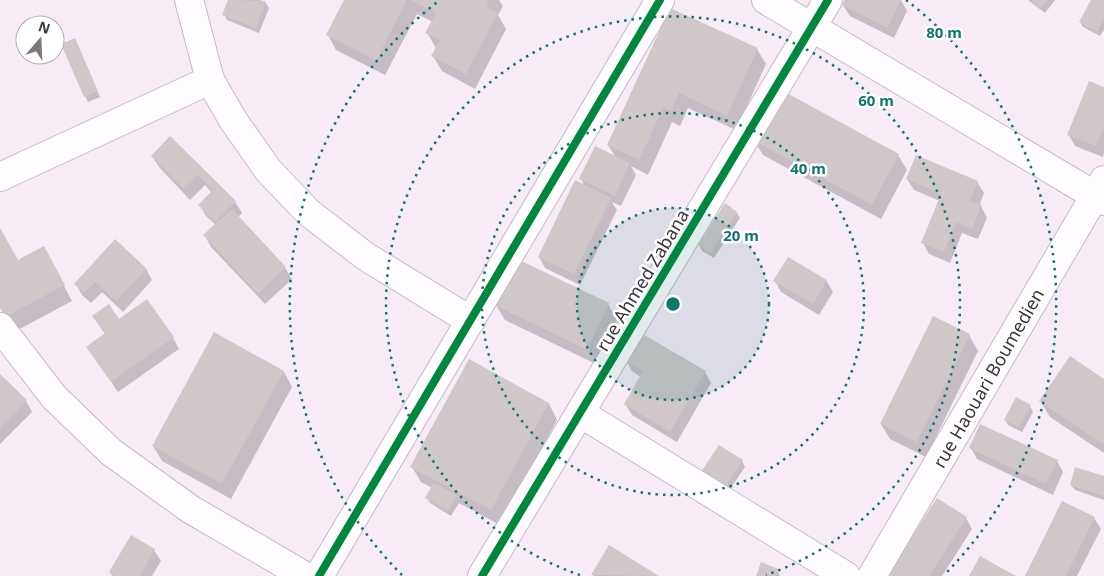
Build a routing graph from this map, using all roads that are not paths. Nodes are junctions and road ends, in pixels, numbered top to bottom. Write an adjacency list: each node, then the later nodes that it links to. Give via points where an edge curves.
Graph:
1 (189, 0): 6 (street)
2 (660, 0): 9 (street)
3 (766, 0): 5 (street)
4 (828, 0): 5 (street, rue Ahmed Zabana)
5 (812, 27): 8 (street); 11 (street, rue Ahmed Zabana)
6 (210, 80): 7 (street); 9 (street, via 268,170 308,212 365,256)
7 (0, 177)
8 (1101, 192): 16 (street, rue Haouari Boumedien)
9 (471, 321): 13 (street)
10 (0, 327): 12 (street, via 54,397 111,452 190,509)
11 (580, 413): 14 (street, rue Ahmed Zabana); 15 (street)
12 (305, 576)
13 (319, 576)
14 (482, 576)
15 (846, 576)
16 (872, 576)

